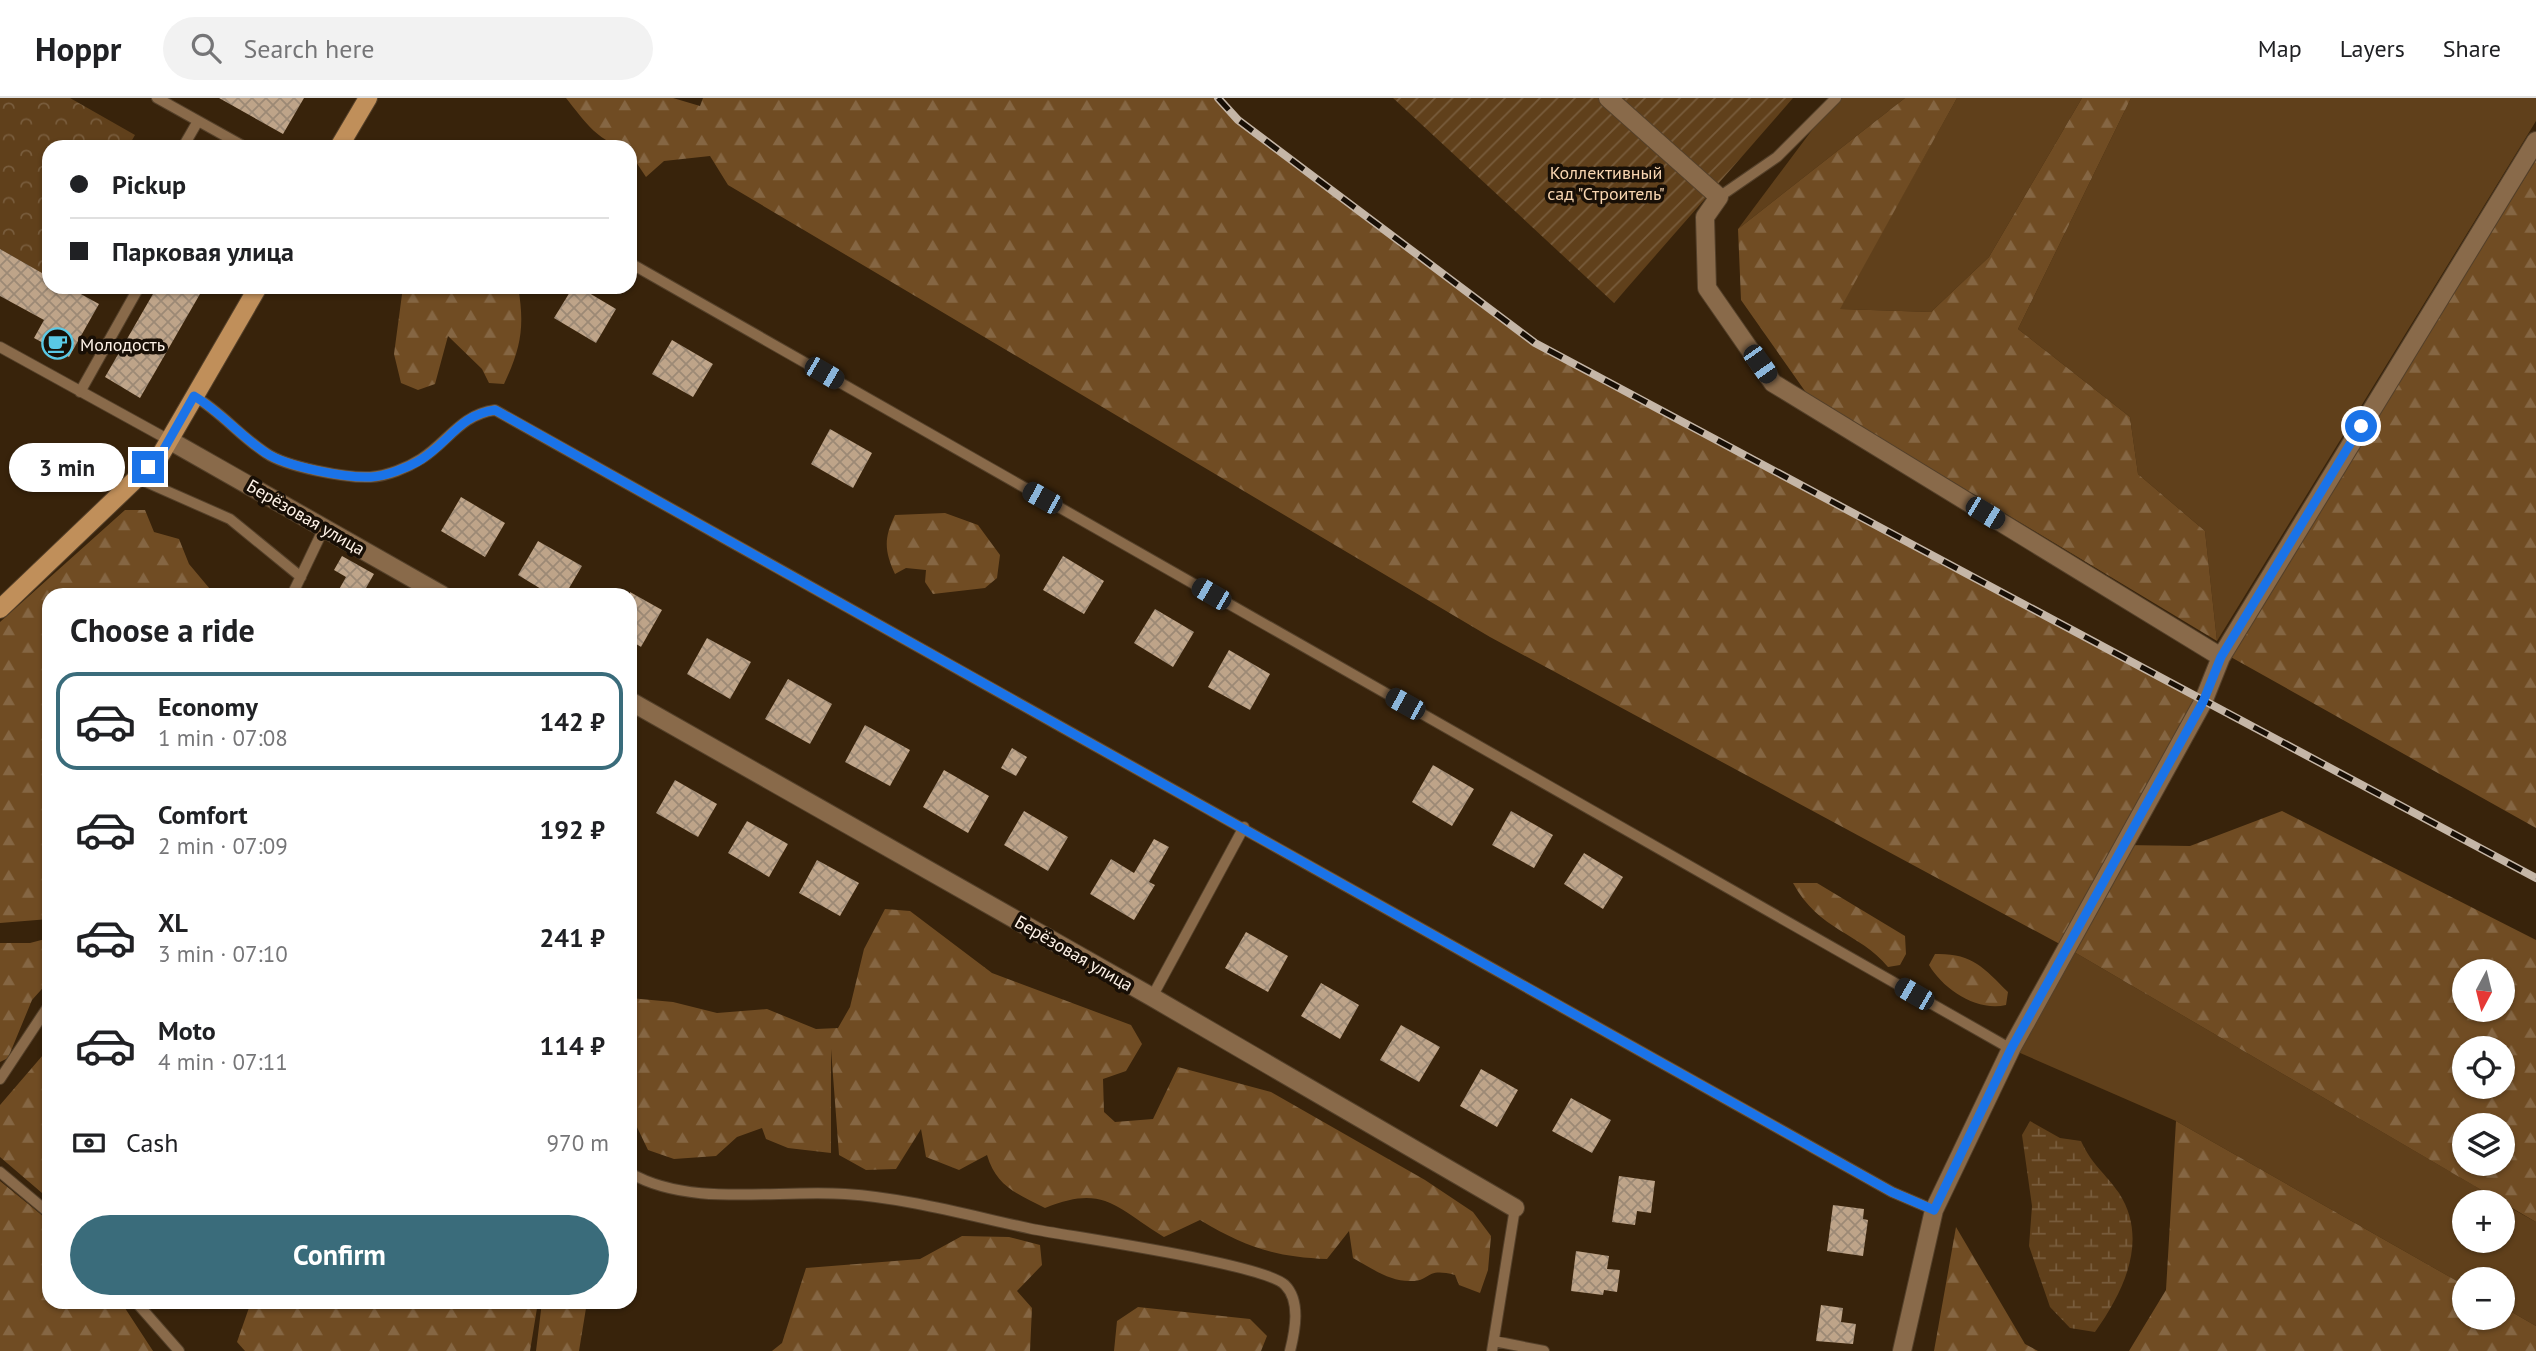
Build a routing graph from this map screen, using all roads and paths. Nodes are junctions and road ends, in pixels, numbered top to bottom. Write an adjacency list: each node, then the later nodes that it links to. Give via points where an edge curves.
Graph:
1 (157, 98): 5 (lane)
2 (368, 98): 8 (street)
3 (1608, 98): 10 (street)
4 (1836, 98): 10 (lane, via 1777,157)
5 (198, 121): 6 (lane); 7 (lane)
6 (187, 140)
7 (232, 140)
8 (343, 140)
9 (2536, 141): 24 (street)
10 (1719, 197): 24 (street, via 1705,218 1707,288 1773,383)
11 (637, 267): 29 (lane)
12 (135, 294): 15 (lane)
13 (254, 294): 16 (street)
14 (0, 347): 15 (lane)
15 (80, 392): 17 (lane)
16 (194, 396): 17 (street); 26 (lane, via 269,455 339,474 371,477 415,463 476,413 495,410)
17 (169, 440): 18 (street); 19 (street, Берёзовая улица)
18 (137, 478): 20 (lane, via 230,519); 23 (street)
19 (324, 528): 20 (lane); 22 (street, Берёзовая улица)
20 (301, 577): 21 (lane)
21 (296, 588)
22 (430, 588)
23 (0, 609)
24 (2221, 657): 29 (street, via 2203,702)
25 (637, 705): 27 (street, Берёзовая улица)
26 (1244, 827): 27 (lane); 35 (lane, via 1892,1192)
27 (1152, 997): 34 (street, Берёзовая улица)
28 (42, 1016): 30 (lane)
29 (2011, 1049): 35 (street)
30 (0, 1079)
31 (0, 1172): 33 (lane)
32 (637, 1177): 39 (lane, via 674,1189 746,1195 845,1194 930,1207 1269,1276 1284,1283 1292,1294 1295,1313)
33 (42, 1207)
34 (1515, 1208): 37 (lane)
35 (1934, 1210): 41 (street)
36 (142, 1309): 38 (lane)
37 (1493, 1346): 40 (lane)
38 (179, 1351)
39 (1290, 1351)
40 (1544, 1351)
41 (1902, 1351)

